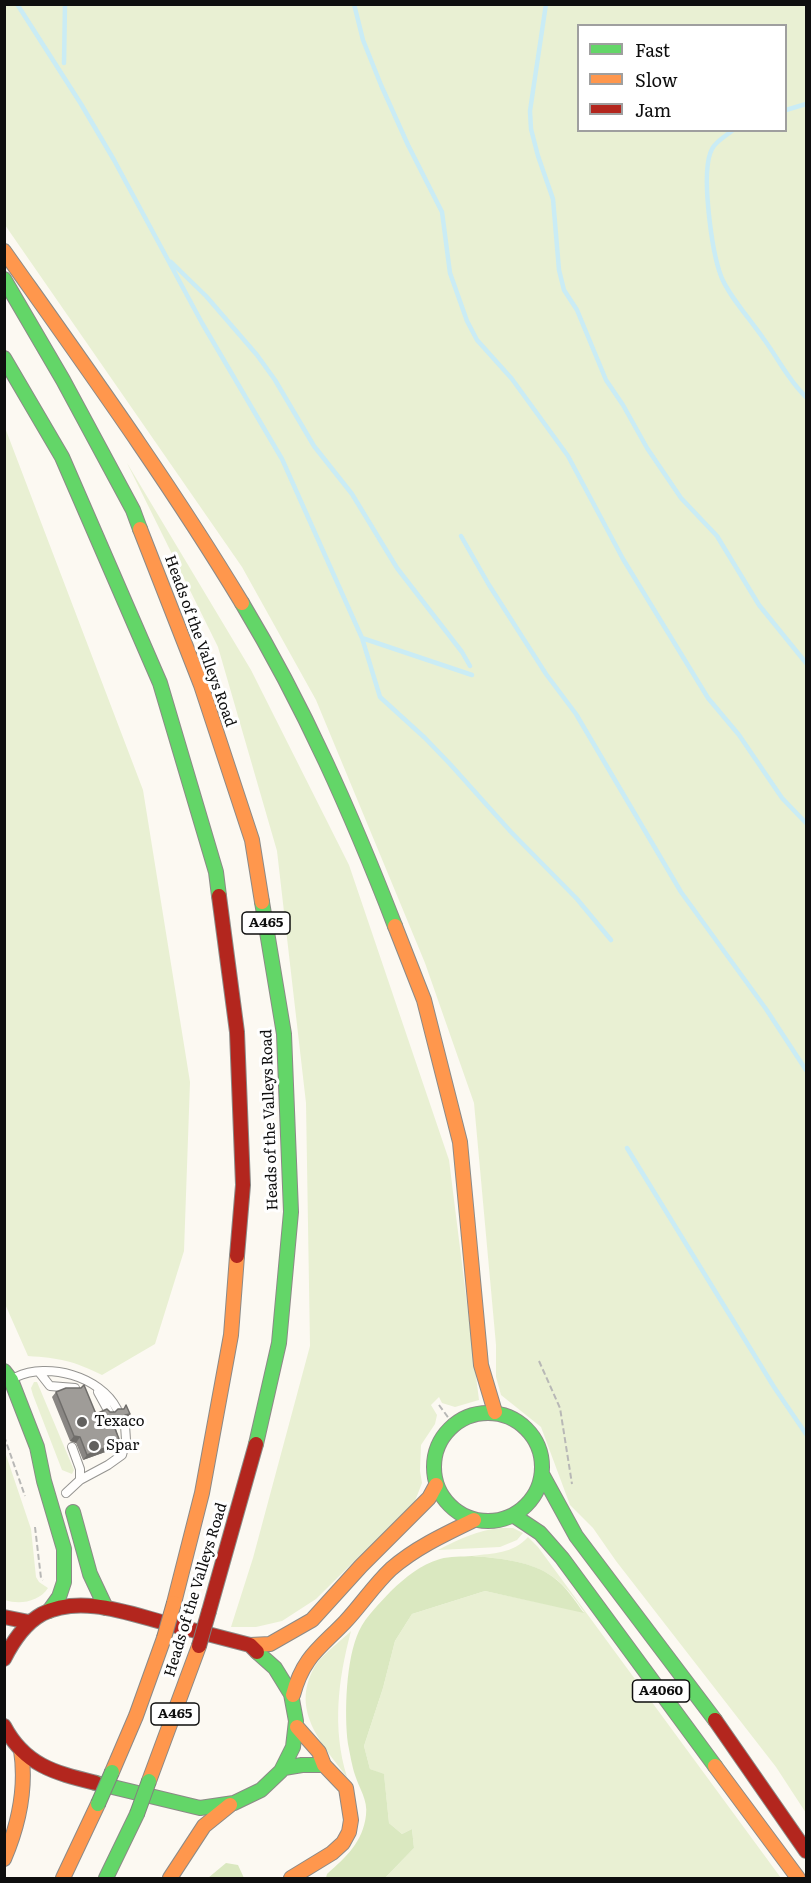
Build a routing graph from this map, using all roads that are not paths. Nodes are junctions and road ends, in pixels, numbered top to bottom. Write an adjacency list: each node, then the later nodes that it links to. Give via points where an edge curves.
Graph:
1 (4, 251): 8 (main road, via 144,449 225,575 307,721 358,831 424,1000 460,1142 481,1365)
2 (4, 279): 34 (main road, Heads of the Valleys Road / A465, bridge, via 133,510 201,685 252,840 284,1034 291,1212 279,1343 254,1452 199,1646 137,1814)
3 (4, 358): 33 (main road, Heads of the Valleys Road / A465, bridge, via 62,457 160,683 216,872 237,1032 243,1185 231,1335 202,1493 174,1603 136,1716)
4 (39, 1372): 5 (lane); 6 (lane); 7 (lane, via 77,1375 114,1403)
5 (8, 1375): 11 (main road)
6 (62, 1390)
7 (113, 1410)
8 (495, 1412): 12 (main road, via 515,1419 531,1433 540,1452); 15 (main road, via 465,1417 444,1434 435,1452)
9 (121, 1427): 13 (lane, via 126,1440 122,1455)
10 (72, 1447): 13 (lane)
11 (40, 1457): 14 (main road); 19 (main road, via 59,1525 65,1571 63,1587)
12 (542, 1474): 16 (main road, via 527,1505); 31 (main road, A4060, via 576,1536 734,1745)
13 (80, 1480): 14 (lane)
14 (62, 1483): 18 (main road, via 89,1577)
15 (436, 1485): 17 (main road, via 451,1507); 22 (main road, via 429,1498 312,1620 270,1644)
16 (513, 1515): 17 (main road, via 500,1520); 37 (main road, A4060, via 540,1533 562,1558)
17 (474, 1520): 24 (main road, via 427,1544 382,1579 307,1658)
18 (106, 1608): 19 (main road, via 72,1606); 22 (main road)
19 (49, 1611): 21 (main road)
20 (4, 1617): 21 (main road)
21 (29, 1622): 23 (main road)
22 (250, 1645): 24 (main road, via 265,1655)
23 (4, 1659)
24 (293, 1695): 26 (main road)
25 (4, 1726): 27 (main road)
26 (297, 1727): 28 (main road, via 319,1752); 29 (main road)
27 (21, 1750): 30 (main road, via 51,1771 97,1784 200,1808); 32 (main road, via 25,1767 22,1802 14,1837)
28 (324, 1765): 29 (main road); 36 (main road, via 346,1788 349,1832 332,1853)
29 (284, 1768): 30 (main road, via 257,1793)
30 (230, 1805): 35 (main road, via 204,1826)
31 (807, 1851)
32 (4, 1858)
33 (63, 1878)
34 (106, 1878)
35 (170, 1878)
36 (291, 1878)
37 (798, 1878)

